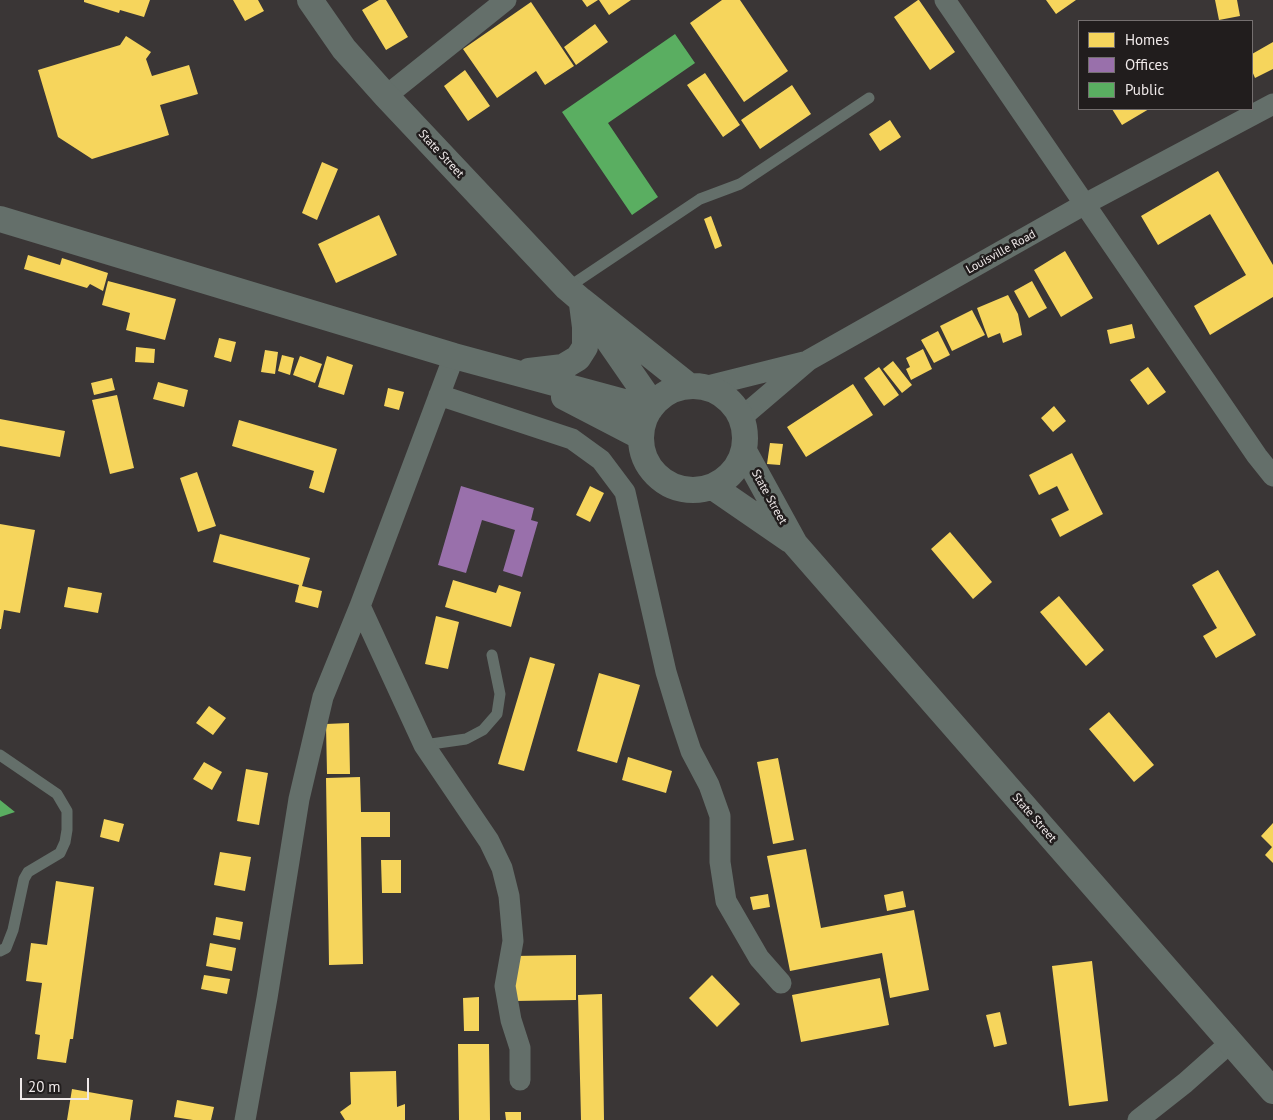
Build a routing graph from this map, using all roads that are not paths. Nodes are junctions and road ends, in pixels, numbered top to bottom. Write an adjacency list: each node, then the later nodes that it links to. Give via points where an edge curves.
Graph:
1 (310, 0): 4 (street, State Street, via 344,49)
2 (506, 0): 4 (street)
3 (945, 0): 7 (street)
4 (386, 96): 9 (street, State Street)
5 (869, 98): 9 (lane, via 740,184 700,199)
6 (1273, 104): 7 (street, Louisville Road)
7 (1085, 204): 11 (street, Louisville Road); 19 (street)
8 (0, 219): 10 (street)
9 (574, 294): 12 (street, via 585,327 585,347 578,358 563,367); 13 (street, State Street); 15 (street, State Street)
10 (454, 356): 12 (street); 14 (street)
11 (809, 360): 13 (street); 16 (street, Louisville Road)
12 (516, 373): 15 (street); 17 (street)
13 (696, 387): 15 (street, via 675,389); 16 (street, via 719,393)
14 (439, 395): 22 (street); 27 (street, via 572,439 601,460 625,492 666,672 691,750 720,816 720,862 726,900 759,958)
15 (652, 407): 17 (street)
16 (741, 418): 18 (street)
17 (641, 437): 20 (street, via 649,465 670,485 684,490)
18 (744, 450): 20 (street, via 738,466); 21 (street, State Street)
19 (1273, 476)
20 (713, 487): 21 (street, State Street)
21 (795, 544): 28 (street, State Street)
22 (360, 606): 24 (street); 31 (street, via 323,697 299,799)
23 (492, 655): 24 (lane, via 500,694 496,714 484,730 466,739)
24 (424, 745): 29 (street, via 489,841 502,868 513,941 505,986 520,1048)
25 (0, 755): 26 (lane, via 57,794 67,811 68,830 60,853 28,872 24,878 13,930 6,948)
26 (0, 951)
27 (781, 983)
28 (1230, 1043): 30 (street, State Street); 32 (street)
29 (520, 1080)
30 (1273, 1091)
31 (245, 1120)
32 (1138, 1120)

